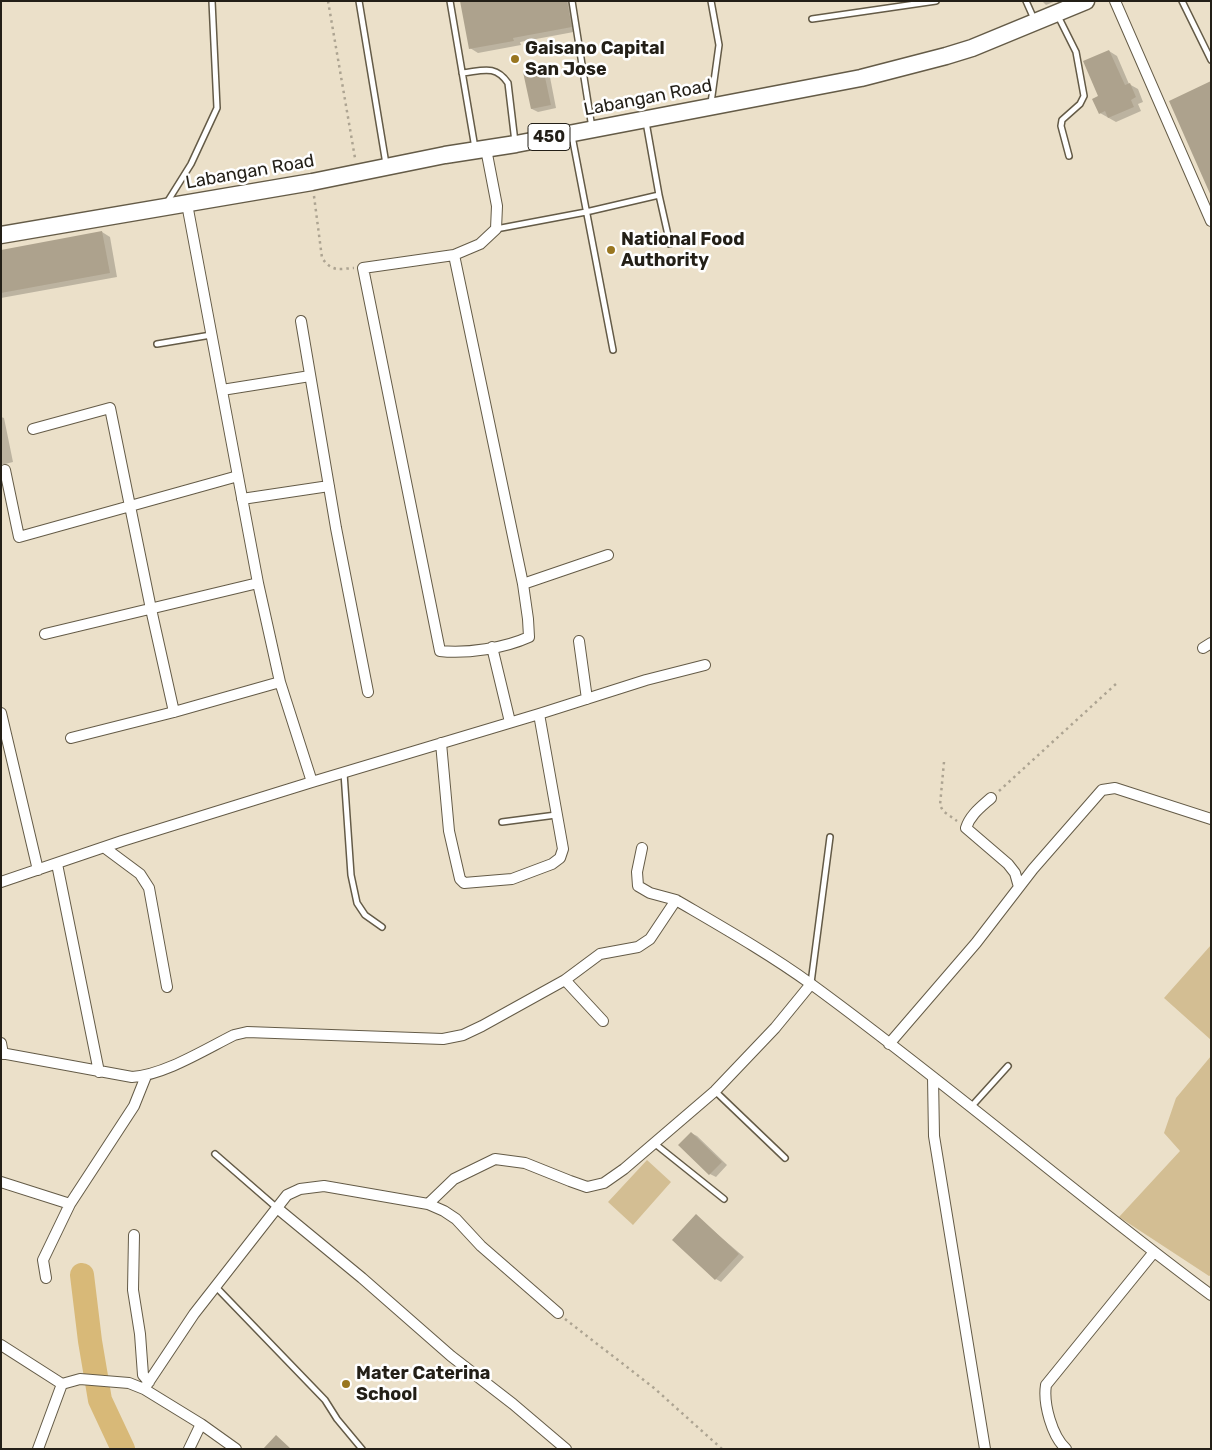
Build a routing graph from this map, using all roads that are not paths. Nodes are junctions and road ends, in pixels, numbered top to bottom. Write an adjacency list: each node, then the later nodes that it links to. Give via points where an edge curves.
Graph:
1 (212, 1): 26 (lane, via 217,108 191,164)
2 (359, 1): 23 (lane)
3 (450, 1): 15 (lane)
4 (572, 1): 18 (lane)
5 (712, 1): 16 (lane, via 719,45)
6 (936, 1): 12 (lane)
7 (1026, 1): 13 (lane)
8 (1086, 1): 11 (main road, Labangan Road / 450)
9 (1115, 1): 28 (street)
10 (1182, 1): 14 (lane)
11 (1057, 13): 13 (main road, Labangan Road / 450); 22 (lane, via 1076,52 1084,96 1062,120)
12 (812, 19)
13 (1035, 22): 16 (main road, Labangan Road / 450, via 946,56 861,78)
14 (1211, 60)
15 (462, 73): 20 (lane, via 494,69 502,74 508,82); 21 (lane)
16 (711, 106): 17 (main road, Labangan Road / 450)
17 (646, 120): 18 (main road, Labangan Road / 450); 24 (lane)
18 (592, 129): 19 (main road, Labangan Road / 450)
19 (572, 133): 20 (main road, Labangan Road / 450); 27 (lane)
20 (516, 144): 21 (main road, Labangan Road / 450)
21 (481, 150): 23 (main road, Labangan Road / 450); 29 (street, via 496,206)
22 (1069, 156)
23 (386, 167): 25 (main road, Labangan Road / 450)
24 (659, 195): 27 (lane); 31 (lane)
25 (187, 204): 26 (main road, Labangan Road / 450); 34 (street)
26 (162, 208): 30 (main road, Labangan Road / 450)
27 (586, 212): 29 (lane); 36 (lane)
28 (1211, 221)
29 (496, 229): 32 (street, via 480,244)
30 (1, 235)
31 (670, 244)
32 (454, 255): 47 (street); 51 (street, via 363,268 440,651 456,653)
33 (301, 321): 37 (street)
34 (211, 336): 35 (lane); 38 (street)
35 (157, 344)
36 (613, 350)
37 (310, 376): 38 (street); 42 (street)
38 (222, 390): 41 (street)
39 (33, 430): 44 (street, via 110,408)
40 (5, 470): 44 (street, via 19,537)
41 (238, 476): 43 (street); 44 (street)
42 (329, 486): 43 (street); 54 (street)
43 (242, 499): 46 (street)
44 (130, 507): 48 (street)
45 (608, 555): 47 (street)
46 (258, 583): 48 (street); 53 (street)
47 (523, 584): 51 (street, via 529,637 515,644)
48 (151, 609): 49 (street); 56 (street)
49 (44, 634)
50 (579, 641): 55 (street)
51 (492, 647): 59 (street)
52 (705, 665): 55 (street)
53 (280, 682): 56 (street); 63 (street)
54 (368, 692)
55 (587, 699): 58 (street)
56 (174, 712): 60 (street)
57 (1, 713): 72 (street)
58 (539, 714): 59 (street); 65 (street)
59 (510, 722): 61 (street)
60 (71, 738)
61 (441, 742): 62 (street); 65 (street, via 449,831 460,879 464,882 512,878 552,864 560,858 563,849)
62 (344, 773): 63 (street); 76 (lane, via 351,875 357,903 365,915)
63 (312, 782): 69 (street)
64 (990, 798): 74 (street, via 972,816 966,828 1008,864)
65 (556, 815): 67 (lane)
66 (1211, 819): 74 (street, via 1115,788 1102,790)
67 (502, 822)
68 (830, 837): 78 (lane)
69 (105, 848): 71 (street); 79 (street, via 140,874 150,888)
70 (642, 848): 75 (street, via 638,886)
71 (57, 864): 72 (street); 84 (street)
72 (38, 870): 73 (street)
73 (1, 882)
74 (1019, 887): 81 (street, via 976,943)
75 (676, 900): 77 (street, via 650,940 638,946 600,954); 78 (street, via 752,944)
76 (382, 927)
77 (564, 980): 80 (street); 85 (street, via 463,1035 443,1039 247,1032)
78 (810, 984): 81 (street); 87 (street, via 776,1028)
79 (168, 987)
80 (603, 1021)
81 (889, 1044): 86 (street)
82 (2, 1050): 84 (street)
83 (1008, 1066): 88 (lane)
84 (99, 1072): 85 (street)
85 (146, 1076): 94 (street, via 134,1106)
86 (933, 1077): 88 (street); 112 (street, via 934,1136)
87 (715, 1091): 89 (street); 91 (lane)
88 (970, 1107): 98 (street)
89 (654, 1143): 93 (lane); 95 (street, via 604,1183 587,1187 525,1163 495,1159 454,1179)
90 (215, 1154): 96 (lane)
91 (785, 1158)
92 (1, 1182): 94 (street)
93 (724, 1199)
94 (70, 1204): 99 (street, via 43,1260)
95 (428, 1204): 96 (street, via 324,1186 300,1189 287,1195); 102 (street, via 456,1219 480,1246)
96 (277, 1208): 100 (street); 111 (street)
97 (134, 1235): 105 (street, via 133,1290)
98 (1154, 1252): 101 (street); 113 (street, via 1046,1385 1047,1410 1058,1442)
99 (46, 1278)
100 (215, 1287): 105 (street); 110 (lane, via 325,1400)
101 (1211, 1295)
102 (558, 1313)
103 (1, 1345): 104 (street)
104 (62, 1384): 105 (street, via 80,1379); 107 (street)
105 (146, 1386): 106 (street)
106 (201, 1424): 108 (street); 109 (street)
107 (38, 1449)
108 (189, 1449)
109 (236, 1449)
110 (362, 1449)
111 (566, 1449)
112 (985, 1449)
113 (1066, 1449)

